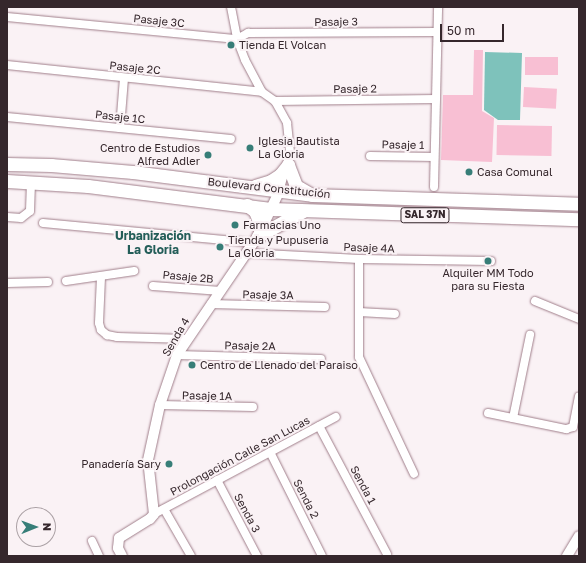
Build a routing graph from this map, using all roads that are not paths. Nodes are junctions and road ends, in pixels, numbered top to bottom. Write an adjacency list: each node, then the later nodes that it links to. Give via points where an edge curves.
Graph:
1 (231, 7): 5 (street)
2 (438, 7): 4 (street)
3 (7, 17): 5 (street, Pasaje 3C)
4 (437, 32): 5 (street, Pasaje 3, via 248,33); 9 (street)
5 (237, 39): 8 (street)
6 (7, 65): 7 (street, Pasaje 2C)
7 (124, 78): 8 (street, Pasaje 2C); 12 (street)
8 (262, 92): 10 (street)
9 (436, 99): 10 (street, Pasaje 2); 15 (street)
10 (275, 101): 17 (street, via 287,123 290,153)
11 (7, 117): 12 (street, Pasaje 1C)
12 (120, 128): 13 (street, Pasaje 1C)
13 (231, 139)
14 (370, 156): 15 (street, Pasaje 1)
15 (434, 156): 21 (street)
16 (7, 164): 20 (highway, Boulevard Constitución / SAL 37N, via 133,172)
17 (288, 165): 20 (highway, via 271,181); 22 (street); 23 (highway, via 296,186)
18 (7, 180): 19 (highway, Boulevard Constitución / SAL 37N)
19 (31, 182): 25 (highway, Boulevard Constitución / SAL 37N, via 88,186); 28 (street, via 30,212 21,218)
20 (248, 187): 22 (highway, Boulevard Constitución / SAL 37N)
21 (434, 187)
22 (279, 192): 23 (highway, Boulevard Constitución / SAL 37N); 26 (street, Senda 4)
23 (312, 195): 24 (highway, Boulevard Constitución / SAL 37N)
24 (579, 204)
25 (247, 205): 26 (highway, Boulevard Constitución / SAL 37N); 31 (highway, via 255,211 259,221)
26 (271, 209): 27 (highway, Boulevard Constitución / SAL 37N); 31 (street, Senda 4)
27 (304, 211): 29 (highway, Boulevard Constitución / SAL 37N); 31 (highway)
28 (7, 217)
29 (579, 220)
30 (43, 223): 31 (street)
31 (257, 236): 32 (street, Senda 4)
32 (246, 253): 33 (street, Pasaje 4A); 41 (street, Senda 4)
33 (359, 259): 34 (street, Pasaje 4A); 45 (street)
34 (491, 261)
35 (134, 271): 36 (street)
36 (101, 277): 37 (street); 49 (street, via 101,330 117,337)
37 (66, 281)
38 (48, 282): 39 (street)
39 (7, 283)
40 (153, 286): 41 (street, Pasaje 2B)
41 (221, 291): 43 (street, Senda 4)
42 (535, 301): 47 (street)
43 (211, 304): 44 (street, Pasaje 3A); 49 (street, Senda 4)
44 (325, 307)
45 (359, 312): 46 (street); 60 (street, via 359,357)
46 (396, 314)
47 (579, 319)
48 (530, 335): 57 (street)
49 (187, 339): 50 (street, Senda 4)
50 (177, 355): 51 (street, Pasaje 2A); 53 (street, Senda 4)
51 (322, 359)
52 (579, 397): 57 (street, via 573,427 566,429)
53 (160, 405): 54 (street, Pasaje 1A); 63 (street, Senda 4, via 148,460)
54 (253, 408)
55 (488, 413): 57 (street)
56 (336, 417): 58 (street, Prolongación Calle San Lucas)
57 (512, 418)
58 (319, 426): 59 (street, Prolongación Calle San Lucas); 66 (street, Senda 1)
59 (270, 452): 61 (street, Prolongación Calle San Lucas); 71 (street, Senda 2)
60 (414, 474)
61 (217, 480): 62 (street, Prolongación Calle San Lucas); 70 (street, Senda 3)
62 (164, 509): 63 (street, Prolongación Calle San Lucas); 69 (street)
63 (154, 514): 68 (street, via 118,538 118,548)
64 (579, 536): 72 (street)
65 (92, 541): 67 (street)
66 (387, 554)
67 (99, 556)
68 (122, 556)
69 (191, 556)
70 (257, 556)
71 (322, 556)
72 (567, 556)

